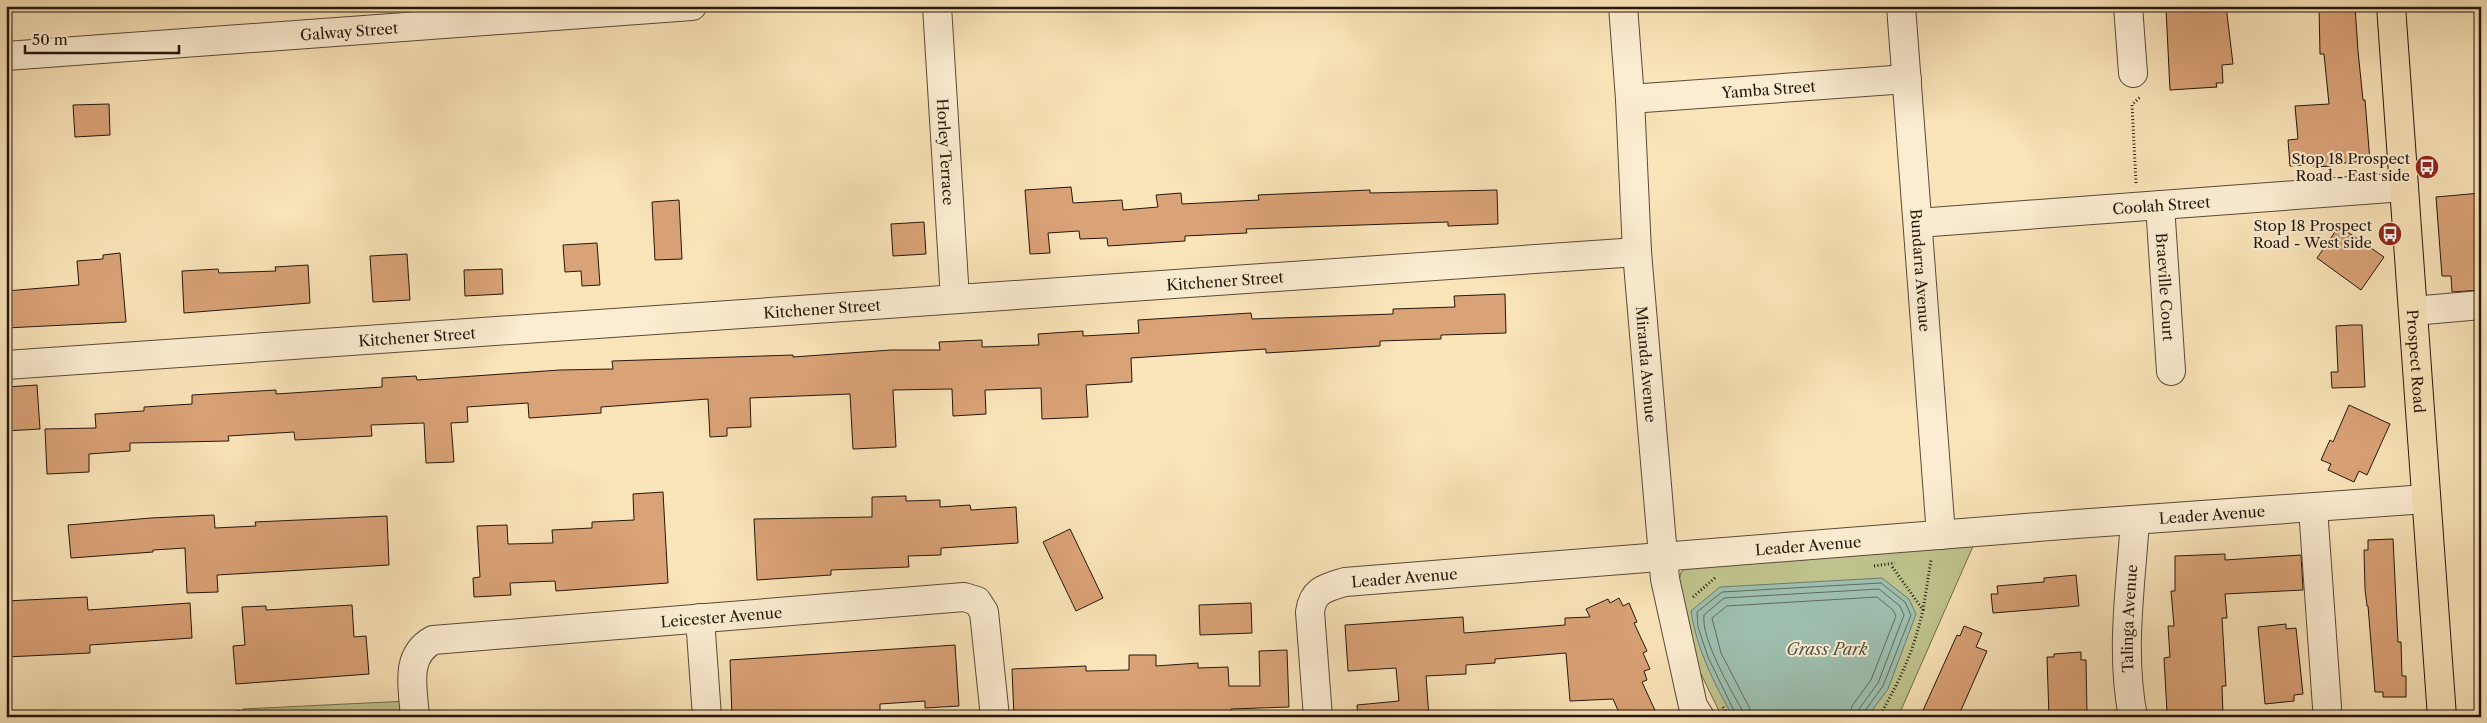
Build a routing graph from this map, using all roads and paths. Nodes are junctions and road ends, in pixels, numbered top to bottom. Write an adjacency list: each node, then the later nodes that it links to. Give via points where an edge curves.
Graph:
1 (692, 6): 7 (street, Galway Street)
2 (937, 6): 16 (street, Horley Terrace)
3 (1623, 6): 10 (street, Miranda Avenue)
4 (1901, 6): 8 (street, Bundarra Avenue)
5 (2128, 6): 9 (street)
6 (2391, 6): 11 (main road, Prospect Road)
7 (6, 56)
8 (1907, 79): 10 (street, Yamba Street); 14 (street, Bundarra Avenue)
9 (2138, 84): 12 (path, via 2132,105)
10 (1630, 99): 15 (street, Miranda Avenue)
11 (2404, 187): 13 (street, Coolah Street); 18 (main road, Prospect Road)
12 (2136, 188)
13 (2160, 204): 14 (street, Coolah Street); 20 (street, Braeville Court)
14 (1918, 223): 24 (street, Bundarra Avenue)
15 (1637, 252): 16 (street, Kitchener Street); 25 (street, Miranda Avenue)
16 (955, 299): 19 (street, Kitchener Street)
17 (2481, 305): 18 (street)
18 (2413, 311): 21 (main road, Prospect Road)
19 (6, 365)
20 (2171, 371)
21 (2426, 499): 22 (street, Leader Avenue); 42 (main road, Prospect Road)
22 (2313, 508): 23 (street, Leader Avenue); 31 (street)
23 (2134, 520): 24 (street, Leader Avenue); 41 (street, Talinga Avenue, via 2126,628)
24 (1936, 546): 25 (street, Leader Avenue); 29 (path)
25 (1665, 557): 33 (street, Miranda Avenue, via 1665,578 1693,706); 38 (street, Leader Avenue, via 1345,582 1319,591 1312,600 1310,612)
26 (1872, 566): 29 (path, via 1891,565)
27 (1709, 576): 28 (path, via 1717,576 1691,599)
28 (1690, 592)
29 (1923, 610): 40 (path, via 1915,646)
30 (700, 618): 35 (street, Leicester Avenue, via 433,640 423,645 412,662); 36 (street); 37 (street, Leicester Avenue, via 964,597 977,601 984,616)
31 (2327, 706)
32 (238, 710): 34 (path)
33 (1710, 711): 39 (path)
34 (238, 717)
35 (415, 717)
36 (707, 717)
37 (995, 717)
38 (1318, 717)
39 (1729, 717)
40 (1878, 717)
41 (2133, 717)
42 (2442, 717)

